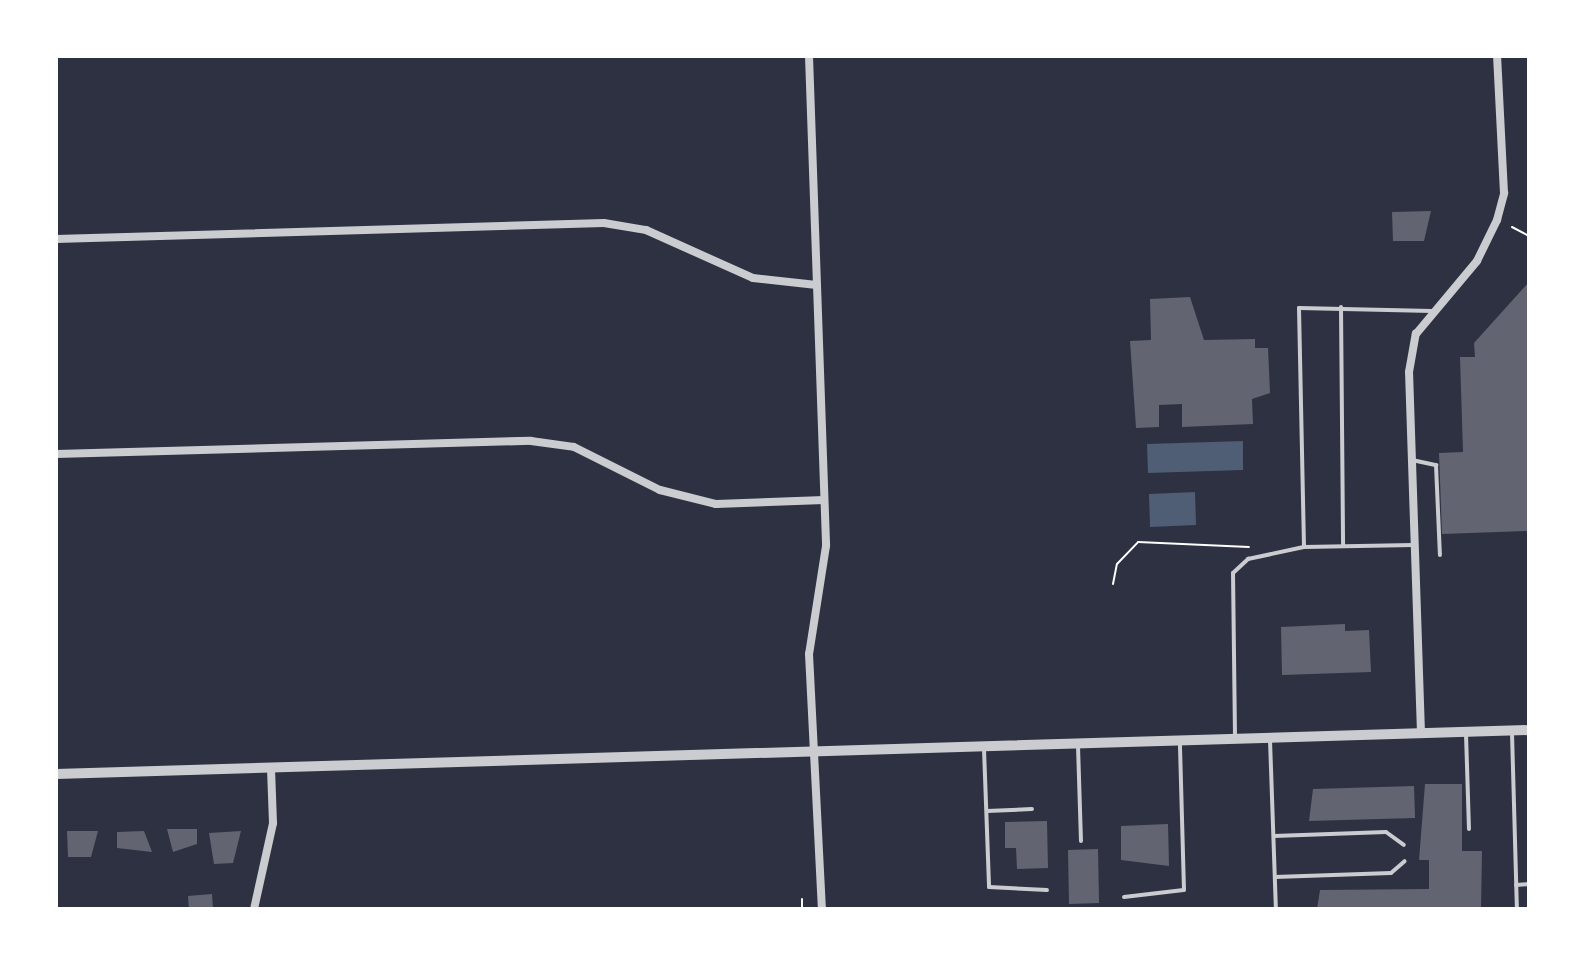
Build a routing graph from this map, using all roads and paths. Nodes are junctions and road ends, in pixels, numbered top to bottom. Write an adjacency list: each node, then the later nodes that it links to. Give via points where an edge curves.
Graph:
1 (809, 56): 6 (street)
2 (1497, 56): 8 (street, via 1504,193 1477,261)
3 (1512, 227): 4 (path)
4 (1529, 236)
5 (56, 239): 6 (street, via 604,223 646,230 753,278)
6 (817, 285): 11 (street)
7 (1341, 307): 8 (lane); 13 (lane); 15 (lane, via 1299,308)
8 (1432, 311): 10 (street, via 1416,334 1409,372)
9 (56, 454): 11 (street, via 531,441 574,447 660,490 716,504)
10 (1410, 460): 12 (street); 16 (lane, via 1436,465)
11 (824, 500): 27 (street, via 826,546 809,654)
12 (1413, 545): 13 (lane); 21 (street)
13 (1343, 546): 15 (lane)
14 (1249, 547): 17 (path, via 1240,541 1138,542 1117,564)
15 (1304, 547): 23 (lane, via 1248,559 1233,573)
16 (1440, 555)
17 (1113, 584)
18 (1512, 730): 19 (street); 20 (street); 39 (lane)
19 (1529, 730)
20 (1466, 732): 21 (street); 32 (lane)
21 (1421, 733): 22 (street)
22 (1270, 738): 23 (street); 33 (lane)
23 (1235, 739): 24 (street)
24 (1180, 741): 25 (street); 41 (lane, via 1184,890)
25 (1078, 744): 26 (street); 34 (lane)
26 (984, 747): 27 (street); 31 (lane)
27 (814, 751): 28 (street); 45 (street)
28 (271, 768): 29 (street); 43 (street, via 273,823)
29 (56, 774)
30 (1032, 809): 31 (lane)
31 (987, 811): 40 (lane, via 989,887)
32 (1469, 829)
33 (1274, 836): 35 (lane, via 1386,832); 37 (lane)
34 (1081, 841)
35 (1404, 845)
36 (1405, 861): 37 (lane, via 1391,873)
37 (1275, 877): 46 (lane)
38 (1529, 884): 39 (lane)
39 (1516, 885): 47 (lane)
40 (1047, 890)
41 (1124, 897)
42 (802, 899): 44 (path)
43 (254, 909)
44 (802, 909)
45 (822, 909)
46 (1276, 909)
47 (1517, 909)

